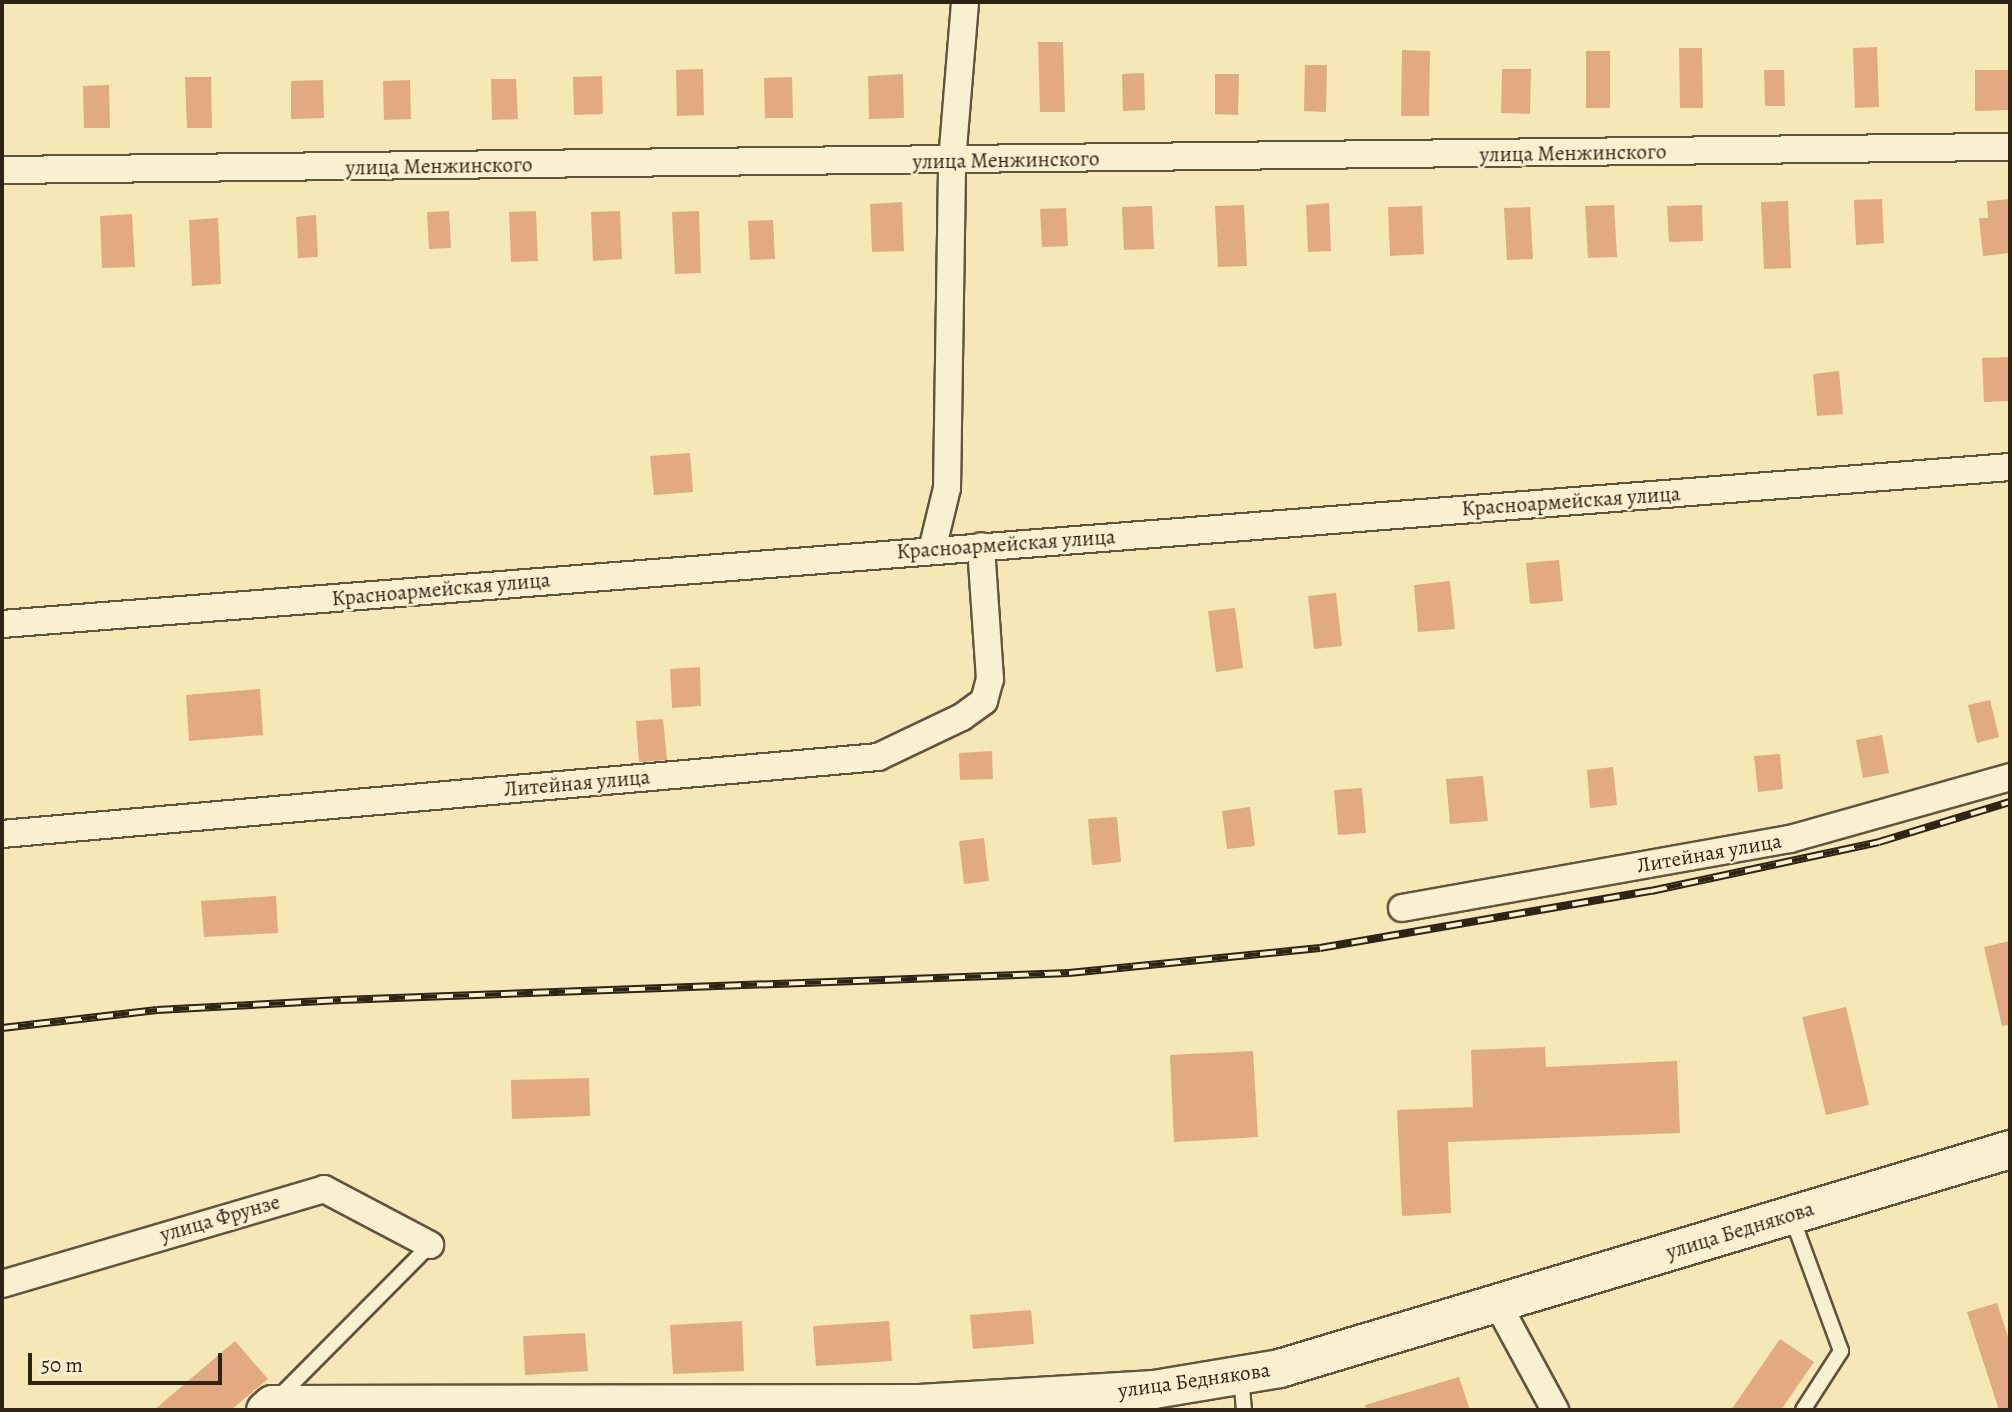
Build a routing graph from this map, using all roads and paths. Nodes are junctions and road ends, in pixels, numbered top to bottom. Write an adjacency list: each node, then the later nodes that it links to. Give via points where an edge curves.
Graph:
1 (965, 2): 3 (street)
2 (2010, 147): 3 (street, улица Менжинского)
3 (952, 161): 4 (street, улица Менжинского); 7 (street, via 947,488)
4 (2, 170)
5 (2010, 467): 6 (street, Красноармейская улица)
6 (981, 547): 7 (street, Красноармейская улица); 10 (street, Литейная улица, via 990,679 984,701 962,717 878,757)
7 (932, 550): 8 (street, Красноармейская улица)
8 (2, 624)
9 (2010, 777): 11 (street, Литейная улица, via 1790,839)
10 (2, 834)
11 (1402, 908)
12 (2010, 1149): 13 (street, улица Беднякова)
13 (1791, 1215): 16 (street, улица Беднякова); 22 (lane, via 1841,1350)
14 (430, 1245): 15 (street, улица Фрунзе, via 324,1189); 19 (lane)
15 (2, 1284)
16 (1497, 1303): 17 (street, улица Беднякова, via 1279,1368); 21 (street)
17 (1241, 1374): 18 (street, улица Беднякова); 20 (lane)
18 (1084, 1402): 19 (street, улица Беднякова)
19 (269, 1407)
20 (1244, 1410)
21 (1555, 1410)
22 (1803, 1410)

